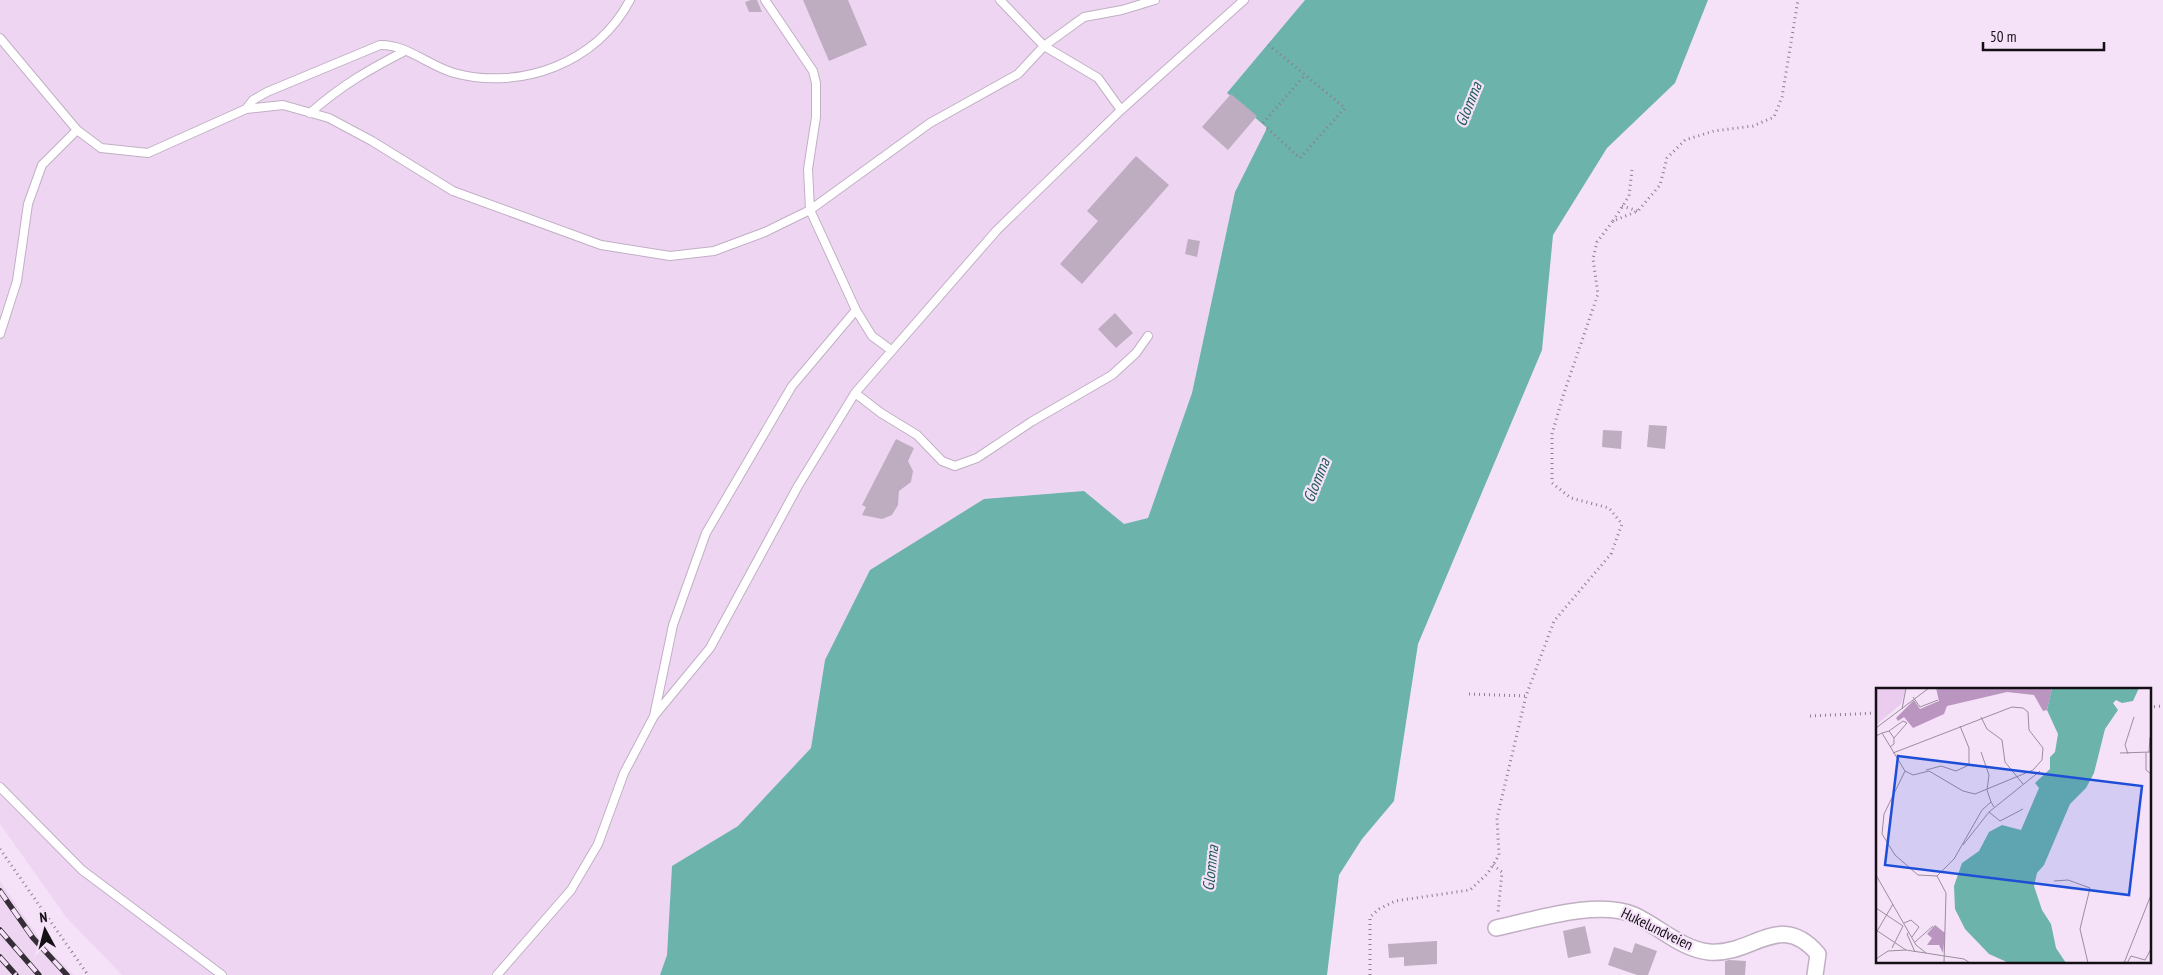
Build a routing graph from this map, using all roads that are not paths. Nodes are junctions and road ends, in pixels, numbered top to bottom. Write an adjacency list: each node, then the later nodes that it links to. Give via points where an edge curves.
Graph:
1 (630, 0): 8 (lane, via 593,47 557,66 525,75 501,78 469,76)
2 (765, 0): 13 (lane, via 813,70 816,83 816,117 808,169)
3 (1000, 0): 7 (lane)
4 (1156, 0): 7 (lane, via 1084,17)
5 (1244, 0): 10 (lane)
6 (0, 38): 12 (lane)
7 (1044, 46): 10 (lane, via 1098,78); 13 (lane, via 1018,74 930,123)
8 (405, 51): 9 (lane, via 396,46 376,46 267,92); 11 (lane, via 364,72)
9 (246, 108): 11 (lane, via 283,105); 12 (lane, via 148,153 101,148)
10 (1122, 110): 17 (lane, via 997,230)
11 (310, 113): 13 (lane, via 346,127 453,191 601,245 670,256 714,251 765,232)
12 (77, 130): 15 (lane, via 42,164 28,204 17,281)
13 (810, 210): 14 (lane)
14 (856, 310): 17 (lane, via 872,336); 19 (lane, via 792,386 706,533 673,626)
15 (0, 334)
16 (1148, 336): 18 (lane, via 1136,353 1112,375 976,458 955,466 942,462 917,434)
17 (891, 350): 18 (lane)
18 (855, 393): 19 (lane, via 798,486 710,648)
19 (654, 716): 23 (lane, via 624,773 598,844 571,890)
20 (0, 787): 22 (lane, via 82,870)
21 (1496, 928): 24 (street, Hukelundveien, via 1614,908 1634,915 1688,947 1710,952 1734,949 1786,933 1800,938 1818,954)
22 (222, 975)
23 (497, 975)
24 (1815, 975)

